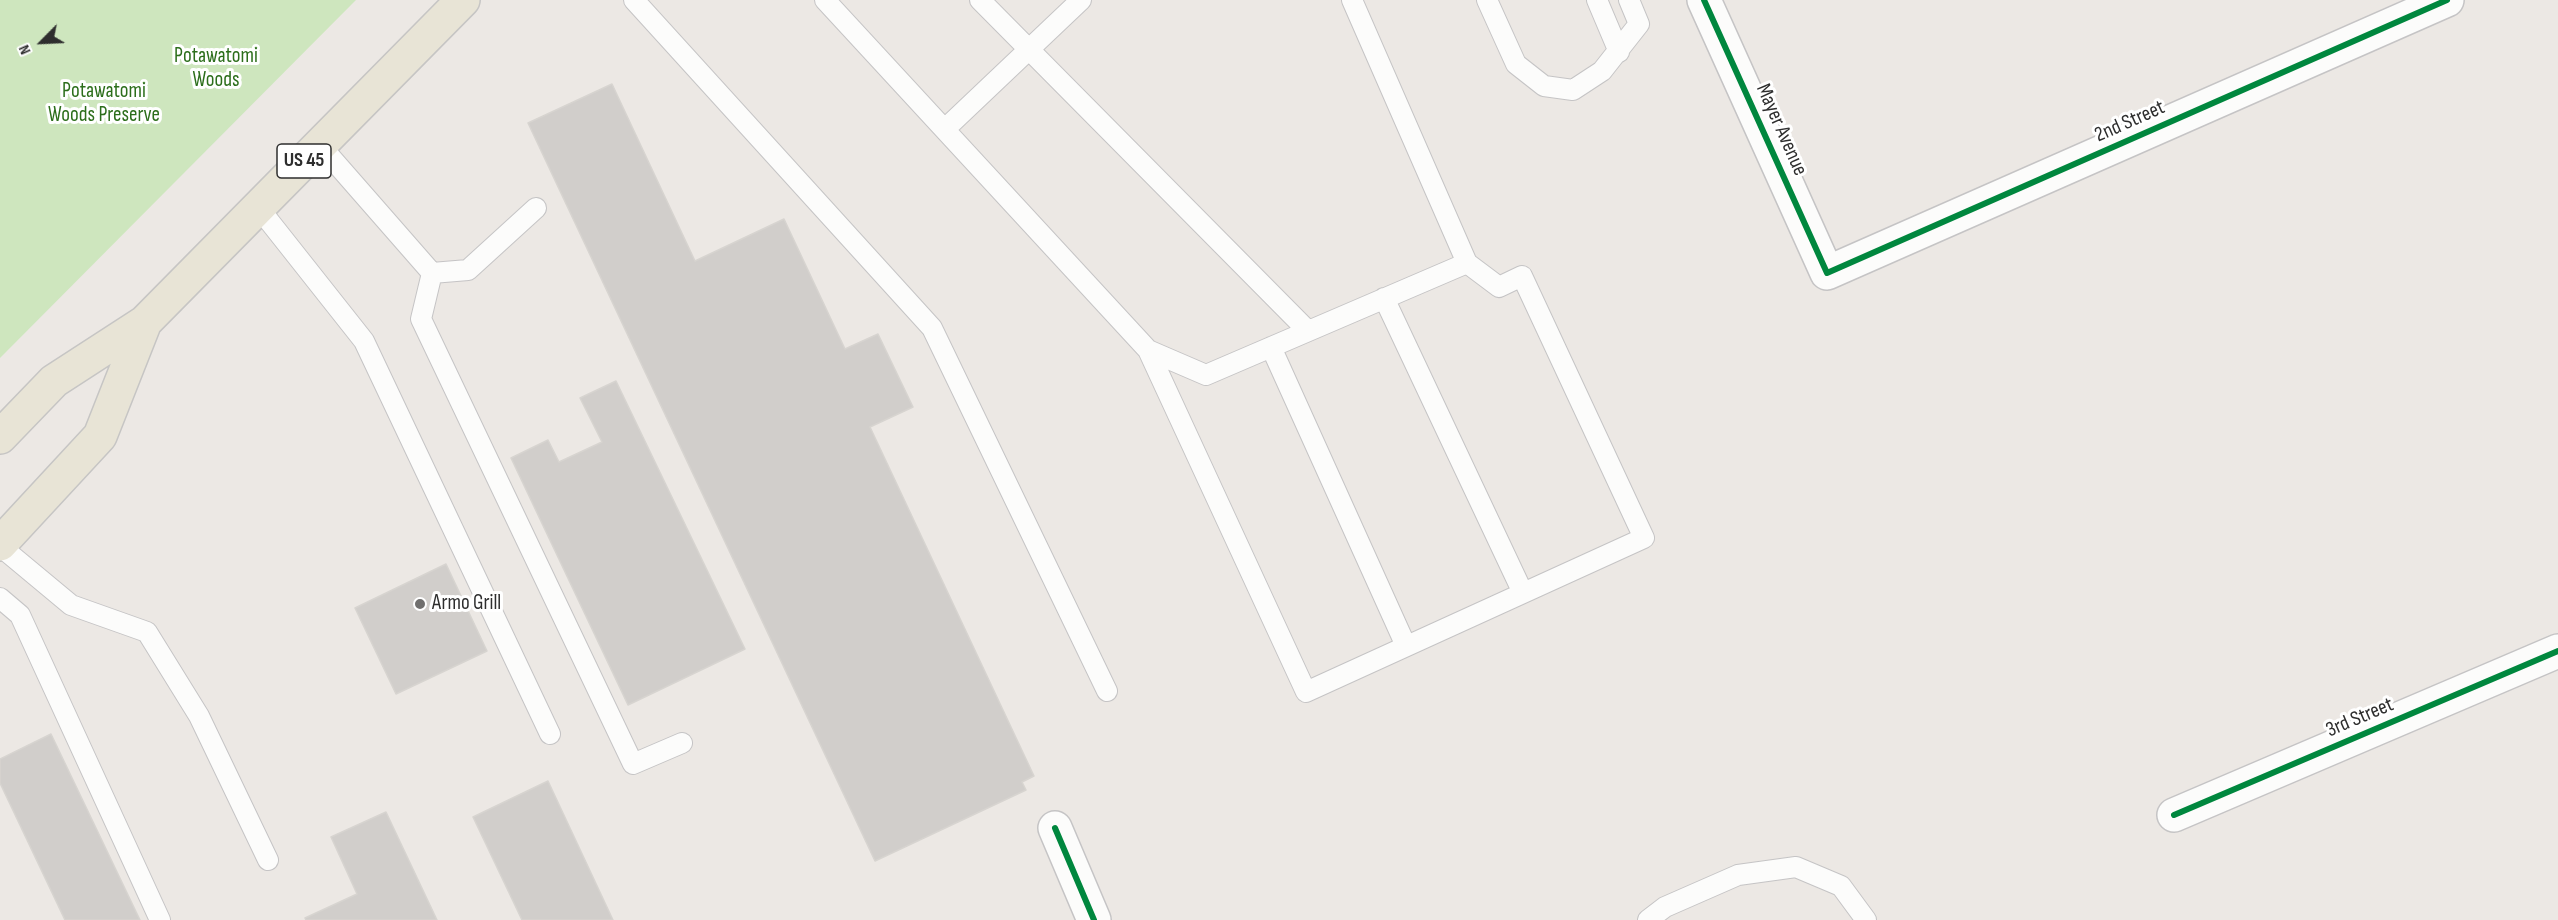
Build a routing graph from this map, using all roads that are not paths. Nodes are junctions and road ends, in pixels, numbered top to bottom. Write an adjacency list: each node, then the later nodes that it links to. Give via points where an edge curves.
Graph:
1 (463, 0): 15 (main road, US 45)
2 (634, 0): 32 (lane, via 932,328)
3 (825, 0): 14 (lane)
4 (980, 0): 12 (lane)
5 (1081, 0): 12 (lane)
6 (1352, 0): 18 (lane)
7 (1487, 0): 13 (lane, via 1516,64 1544,86 1573,90 1602,71)
8 (1597, 0): 13 (lane)
9 (1629, 0): 13 (lane, via 1639,24)
10 (1704, 0): 20 (street, Mayer Avenue)
11 (2446, 0): 20 (street, 2nd Street)
12 (1028, 51): 14 (lane); 23 (lane)
13 (1619, 52)
14 (945, 129): 25 (lane)
15 (320, 145): 16 (main road, US 45); 19 (lane)
16 (258, 207): 22 (main road, US 45); 33 (lane, via 364,341)
17 (536, 208): 19 (lane, via 468,270)
18 (1467, 263): 21 (lane); 28 (lane, via 1499,287 1522,276 1644,538)
19 (432, 273): 34 (lane, via 421,319 633,764)
20 (1827, 273)
21 (1384, 298): 23 (lane); 28 (lane)
22 (145, 322): 26 (main road, US 45, via 54,381); 27 (main road, US 45, via 100,436)
23 (1308, 331): 24 (lane)
24 (1270, 347): 25 (lane, via 1206,375); 30 (lane)
25 (1148, 350): 30 (lane, via 1306,692)
26 (0, 436)
27 (0, 545): 37 (lane, via 71,605 147,633 199,717)
28 (1523, 593): 30 (lane)
29 (0, 598): 38 (lane, via 20,615)
30 (1406, 646)
31 (2558, 651): 35 (street, 3rd Street)
32 (1107, 691)
33 (550, 734)
34 (682, 743)
35 (2174, 815)
36 (1055, 828): 39 (street)
37 (268, 860)
38 (160, 920)
39 (1094, 920)
40 (1648, 920): 41 (lane, via 1665,907 1738,875 1796,867 1841,886)
41 (1866, 920)

